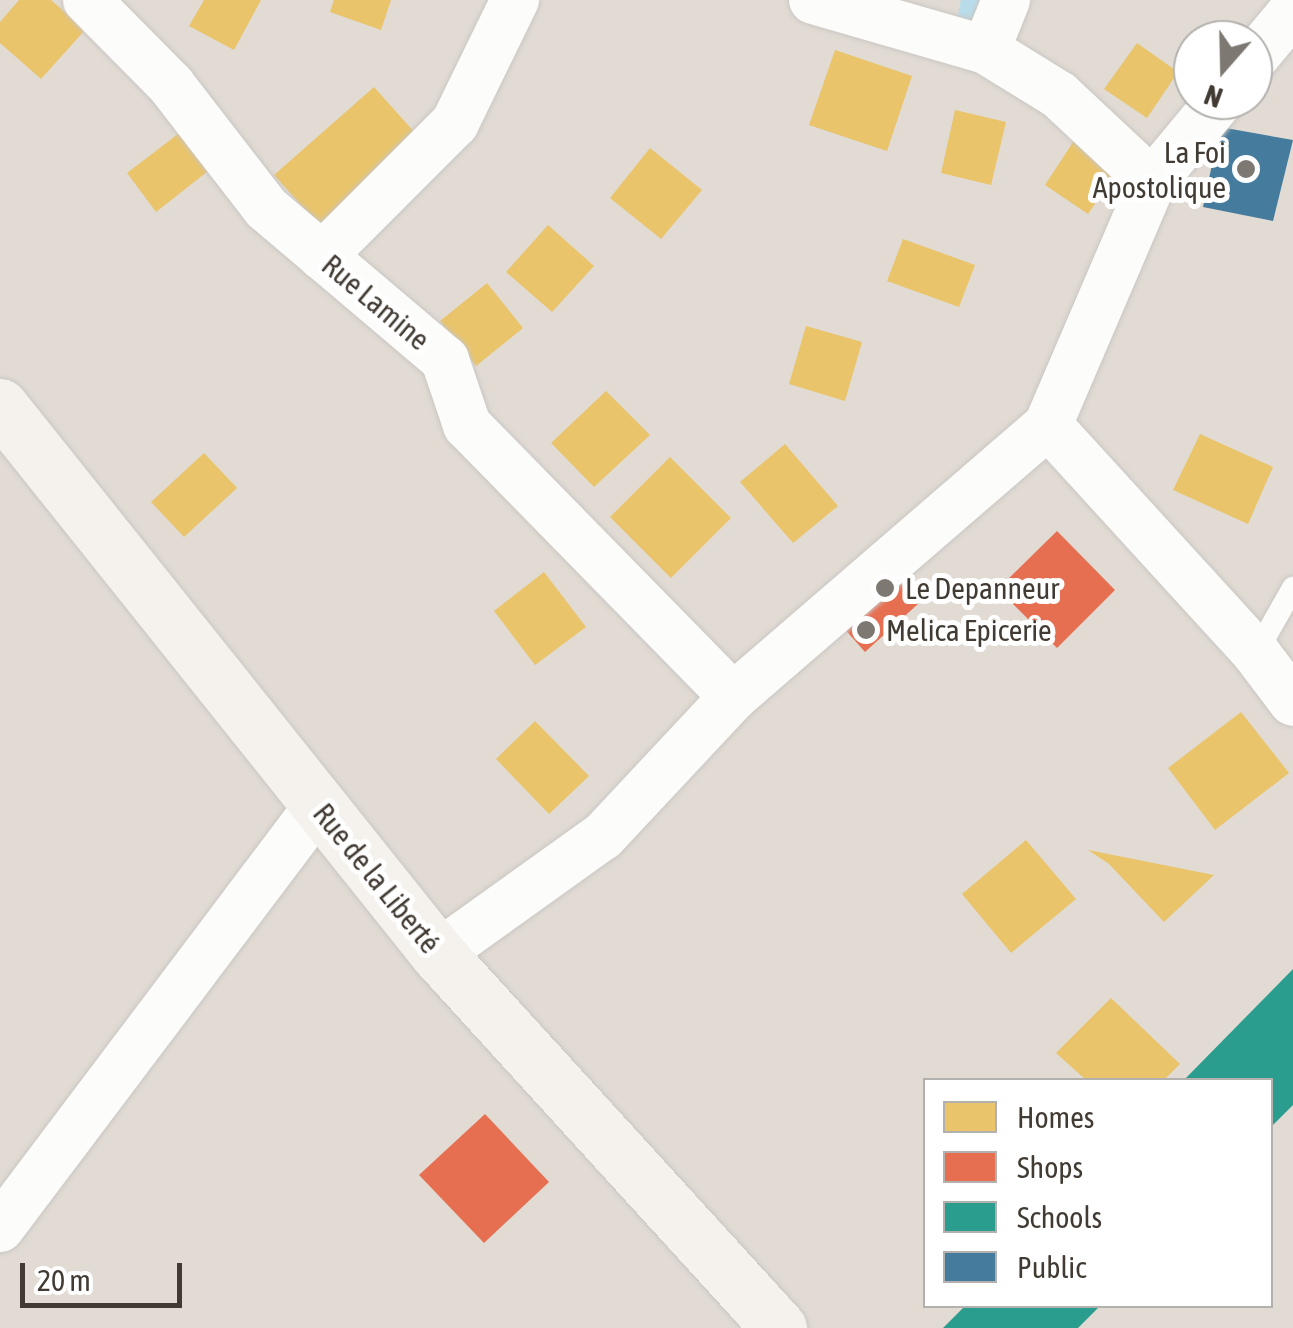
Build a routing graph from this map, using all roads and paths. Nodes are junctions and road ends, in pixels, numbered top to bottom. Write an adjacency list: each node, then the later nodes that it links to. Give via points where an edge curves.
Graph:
1 (87, 0): 10 (street, Rue Lamine, via 171,85 266,208)
2 (514, 0): 10 (street, via 455,123)
3 (813, 0): 7 (street)
4 (1006, 0): 7 (street)
5 (1293, 10): 6 (street)
6 (1273, 35)
7 (986, 50): 9 (street, via 1059,95)
8 (1203, 120): 9 (street)
9 (1152, 182): 12 (street)
10 (322, 256): 15 (street, Rue Lamine, via 445,360 467,425)
11 (0, 406): 17 (street, Rue de la Liberté)
12 (1048, 425): 14 (street); 15 (street)
13 (1293, 588): 14 (lane)
14 (1256, 654): 16 (street)
15 (734, 697): 18 (street, via 602,836)
16 (1293, 702)
17 (318, 806): 18 (street, Rue de la Liberté); 19 (street)
18 (438, 954): 20 (street, Rue de la Liberté)
19 (0, 1228)
20 (779, 1328)

